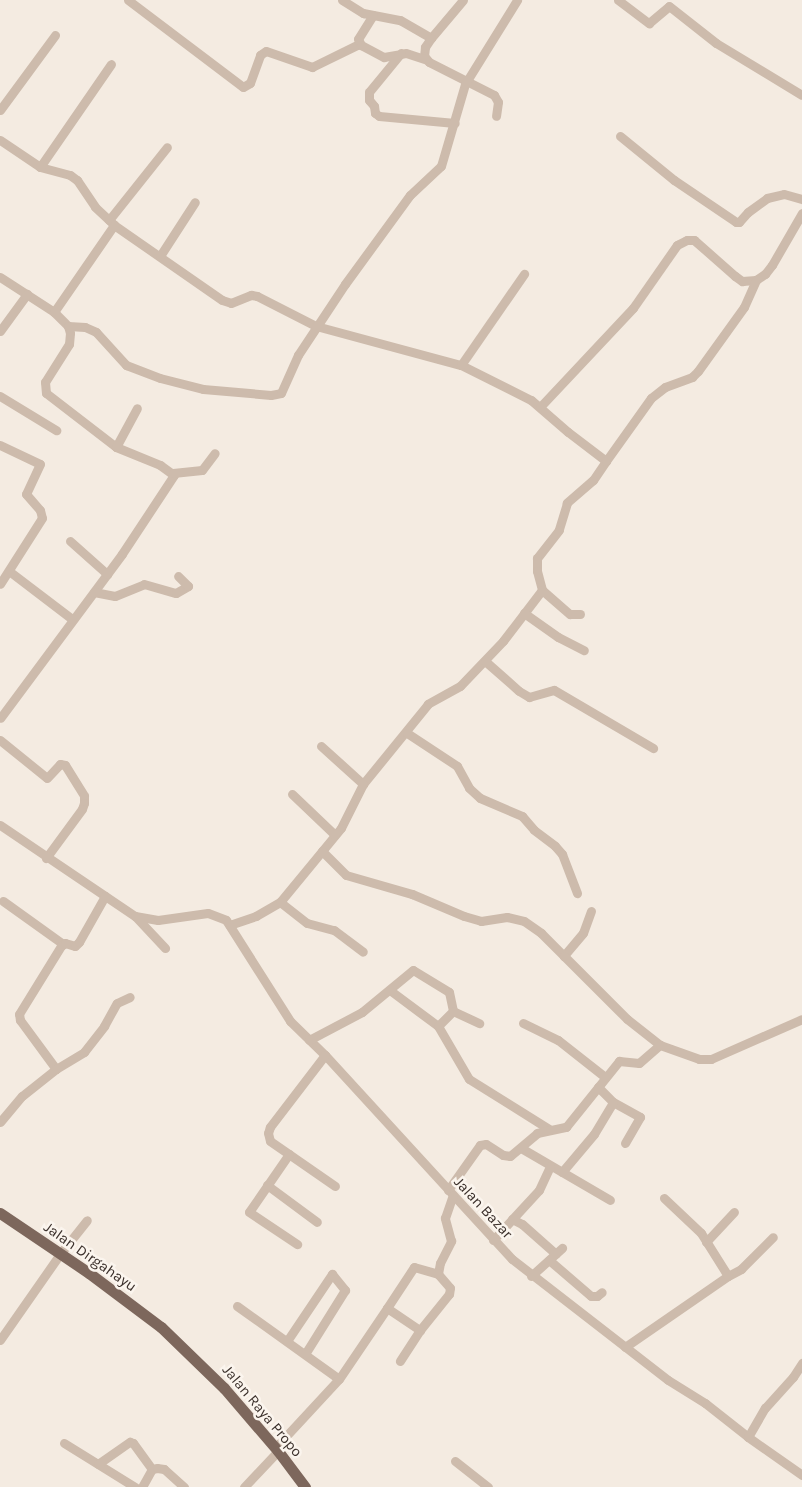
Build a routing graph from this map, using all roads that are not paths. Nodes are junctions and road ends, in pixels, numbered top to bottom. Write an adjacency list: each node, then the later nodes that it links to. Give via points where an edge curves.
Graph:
1 (128, 0): 10 (street, via 243,87 250,83 260,55 266,51 312,67)
2 (342, 0): 7 (street)
3 (462, 0): 9 (street)
4 (517, 0): 14 (street)
5 (618, 0): 6 (street, via 649,23)
6 (669, 2): 15 (street, via 716,43)
7 (373, 15): 9 (street, via 400,20); 10 (street, via 360,36)
8 (55, 35): 16 (street)
9 (431, 38): 12 (street, via 425,47)
10 (359, 44): 11 (street, via 384,57)
11 (401, 53): 12 (street); 18 (street, via 370,92 369,100 375,113)
12 (425, 59): 14 (street)
13 (111, 64): 22 (street)
14 (466, 81): 17 (street, via 497,98); 18 (street)
15 (802, 96)
16 (0, 110)
17 (496, 116)
18 (455, 123): 34 (street, via 441,166 410,195)
19 (620, 136): 23 (street, via 674,180 736,222 767,198 784,194)
20 (0, 140): 22 (street)
21 (167, 147): 26 (street)
22 (40, 167): 26 (street, via 77,180 95,207)
23 (802, 199)
24 (195, 202): 27 (street)
25 (802, 213): 30 (street, via 772,265)
26 (111, 223): 27 (street); 32 (street)
27 (160, 256): 34 (street, via 226,302 257,296)
28 (524, 274): 36 (street)
29 (0, 277): 31 (street)
30 (756, 280): 38 (street, via 742,281 694,240 681,242 633,308); 44 (street, via 744,307 698,371 692,377 664,387 651,398)
31 (27, 294): 32 (street); 35 (street)
32 (54, 312): 33 (street)
33 (68, 326): 34 (street, via 85,327 96,332 126,365 203,389 271,395 283,391 298,355); 42 (street, via 69,344 45,382 44,389)
34 (316, 326): 36 (street)
35 (0, 331)
36 (461, 366): 38 (street, via 520,393)
37 (0, 396): 40 (street)
38 (540, 407): 44 (street)
39 (137, 408): 42 (street)
40 (56, 430)
41 (0, 445): 47 (street, via 38,462 40,466 26,494 40,510 42,518)
42 (116, 447): 45 (street)
43 (214, 453): 45 (street, via 202,470)
44 (606, 461): 51 (street, via 592,480 567,503 559,530 538,558 537,571)
45 (173, 473): 48 (street, via 173,480)
46 (70, 540): 48 (street)
47 (9, 571): 50 (street); 55 (street)
48 (107, 574): 52 (street)
49 (178, 576): 52 (street, via 188,586 176,593 144,584 115,596)
50 (0, 584)
51 (542, 590): 53 (street); 54 (street, via 570,614)
52 (94, 592): 55 (street)
53 (524, 613): 56 (street, via 558,637); 57 (street)
54 (580, 614)
55 (72, 619): 58 (street)
56 (584, 650)
57 (485, 662): 59 (street, via 460,686 428,704); 62 (street, via 529,697 554,690)
58 (0, 718)
59 (407, 733): 63 (street); 69 (street, via 456,766 480,798 517,813 555,846 562,854)
60 (0, 740): 68 (street, via 47,778 60,764 65,765 84,796 82,809)
61 (321, 746): 63 (street)
62 (653, 748)
63 (363, 784): 66 (street)
64 (292, 794): 66 (street)
65 (2, 830): 68 (street)
66 (336, 835): 67 (street)
67 (322, 851): 72 (street); 79 (street, via 346,875 412,894 464,916 481,921 507,917 524,920)
68 (46, 858): 70 (street)
69 (577, 893)
70 (105, 896): 74 (street); 76 (street, via 79,942 75,946)
71 (4, 901): 76 (street)
72 (280, 902): 75 (street); 78 (street, via 307,923 334,930)
73 (591, 911): 79 (street, via 583,933)
74 (135, 916): 75 (street, Jalan Bazar, via 158,920 214,913); 77 (street)
75 (230, 925): 87 (street, Jalan Bazar, via 281,1010)
76 (63, 944): 90 (street, via 20,1014 20,1020)
77 (165, 948)
78 (363, 952)
79 (564, 956): 88 (street, via 628,1019)
80 (391, 991): 82 (street, via 411,971 415,971 449,992); 86 (street); 87 (street, via 362,1012)
81 (130, 997): 90 (street, via 117,1002 84,1052)
82 (453, 1011): 84 (street); 86 (street)
83 (802, 1019): 88 (street, via 710,1059 699,1059)
84 (479, 1023)
85 (523, 1023): 91 (street, via 562,1043)
86 (438, 1026): 95 (street, via 469,1079)
87 (309, 1040): 89 (street, Jalan Bazar)
88 (660, 1045): 91 (street, via 639,1063 618,1061)
89 (325, 1056): 98 (street, via 268,1133 270,1141); 103 (street, Jalan Bazar)
90 (56, 1069): 94 (street, via 22,1096)
91 (605, 1077): 92 (street)
92 (598, 1087): 93 (street); 95 (street, via 566,1127)
93 (613, 1102): 96 (street, via 640,1116); 100 (street, via 594,1134)
94 (0, 1122)
95 (549, 1129): 97 (street, via 536,1133)
96 (625, 1143)
97 (521, 1148): 99 (street); 103 (street, via 507,1156 486,1144 480,1145)
98 (289, 1154): 101 (street); 102 (street)
99 (550, 1166): 100 (street); 108 (street, via 539,1190)
100 (562, 1172): 105 (street)
101 (267, 1185): 110 (street); 114 (street, via 249,1212)
102 (335, 1186)
103 (450, 1192): 112 (street, Jalan Bazar); 117 (street, via 445,1218 451,1241)
104 (664, 1198): 113 (street)
105 (610, 1200)
106 (734, 1212): 113 (street)
107 (0, 1213): 115 (main road, Jalan Dirgahayu)
108 (512, 1219): 112 (street); 116 (street)
109 (87, 1220): 115 (street)
110 (317, 1222)
111 (773, 1237): 119 (street, via 741,1269)
112 (494, 1240): 118 (street, Jalan Bazar)
113 (706, 1242): 119 (street)
114 (297, 1244)
115 (60, 1254): 124 (street); 128 (main road, Jalan Dirgahayu, via 161,1327)
116 (555, 1254): 118 (street); 120 (street, via 591,1296)
117 (438, 1274): 122 (street, via 414,1267); 123 (street, via 450,1288 449,1294)
118 (531, 1276): 126 (street, Jalan Bazar)
119 (728, 1276): 126 (street)
120 (602, 1292)
121 (237, 1306): 125 (street)
122 (387, 1308): 123 (street); 131 (street)
123 (420, 1330): 129 (street)
124 (0, 1340)
125 (287, 1341): 127 (street); 127 (street, via 332,1274 345,1290)
126 (625, 1347): 132 (street, Jalan Bazar)
127 (305, 1354): 131 (street)
128 (193, 1357): 134 (main road, Jalan Raya Propo)
129 (400, 1360)
130 (802, 1363): 132 (street, via 794,1377 765,1408)
131 (339, 1379): 134 (street)
132 (748, 1437): 138 (street, Jalan Bazar)
133 (64, 1443): 136 (street)
134 (277, 1449): 142 (street); 143 (main road, Jalan Raya Propo)
135 (455, 1461): 144 (street)
136 (98, 1464): 137 (street, via 130,1442); 139 (street)
137 (152, 1469): 140 (street); 141 (street, via 164,1469)
138 (802, 1475)
139 (135, 1487)
140 (142, 1487)
141 (184, 1487)
142 (244, 1487)
143 (305, 1487)
144 (488, 1487)

